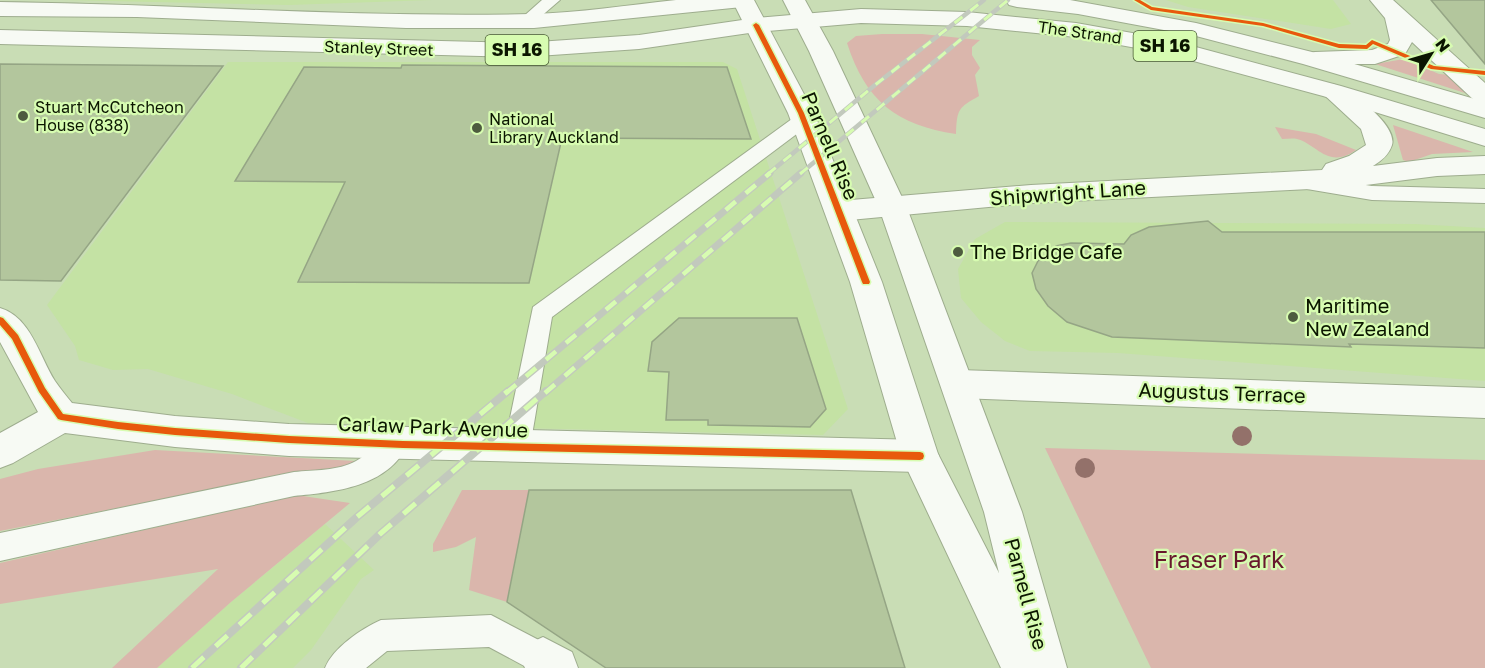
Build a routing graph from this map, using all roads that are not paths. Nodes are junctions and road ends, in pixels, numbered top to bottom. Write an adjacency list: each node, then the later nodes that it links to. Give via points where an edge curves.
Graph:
1 (552, 0): 8 (lane)
2 (629, 0): 8 (main road)
3 (742, 0): 9 (main road, Stanley Street / SH 16, via 534,21); 10 (main road, Parnell Rise)
4 (1017, 0): 12 (main road, The Strand / SH 16, via 1163,21)
5 (0, 9): 9 (main road, Stanley Street / SH 16)
6 (1389, 9): 12 (main road, via 1402,40 1397,49 1375,57); 14 (main road)
7 (800, 10): 10 (main road, SH 16); 13 (main road, The Strand / SH 16, via 1076,30 1213,57); 21 (main road, Parnell Rise)
8 (532, 16): 9 (main road)
9 (457, 21)
10 (756, 25): 11 (main road, Stanley Street / SH 16, via 639,42 523,50); 16 (main road, Parnell Rise)
11 (0, 37)
12 (1315, 59): 15 (main road, The Strand / SH 16)
13 (1332, 91): 17 (main road, The Strand / SH 16); 19 (main road, Shipwright Lane, via 1373,125 1378,135 1377,152 1360,164)
14 (1485, 97)
15 (1485, 110)
16 (803, 120): 22 (main road, Parnell Rise); 28 (lane, via 541,313)
17 (1485, 138)
18 (1485, 165): 19 (main road, Shipwright Lane)
19 (1296, 180): 20 (lane, via 1372,194); 21 (main road, Shipwright Lane, via 1031,194)
20 (1485, 196)
21 (893, 208): 22 (main road, Shipwright Lane); 24 (main road, Parnell Rise)
22 (840, 211): 30 (main road, Parnell Rise)
23 (0, 320): 26 (main road, via 15,338)
24 (959, 384): 25 (main road, Augustus Terrace); 35 (main road, Parnell Rise, via 1003,512)
25 (1485, 403)
26 (61, 417): 27 (main road, Carlaw Park Avenue, via 234,437); 29 (main road)
27 (395, 444): 28 (main road, Carlaw Park Avenue); 31 (lane, via 366,470 337,480 294,484)
28 (517, 447): 30 (main road, Carlaw Park Avenue)
29 (0, 453)
30 (920, 456): 34 (main road, Parnell Rise)
31 (0, 547)
32 (549, 663): 33 (lane, via 491,631 381,636)
33 (341, 668)
34 (1024, 668)
35 (1046, 668)

